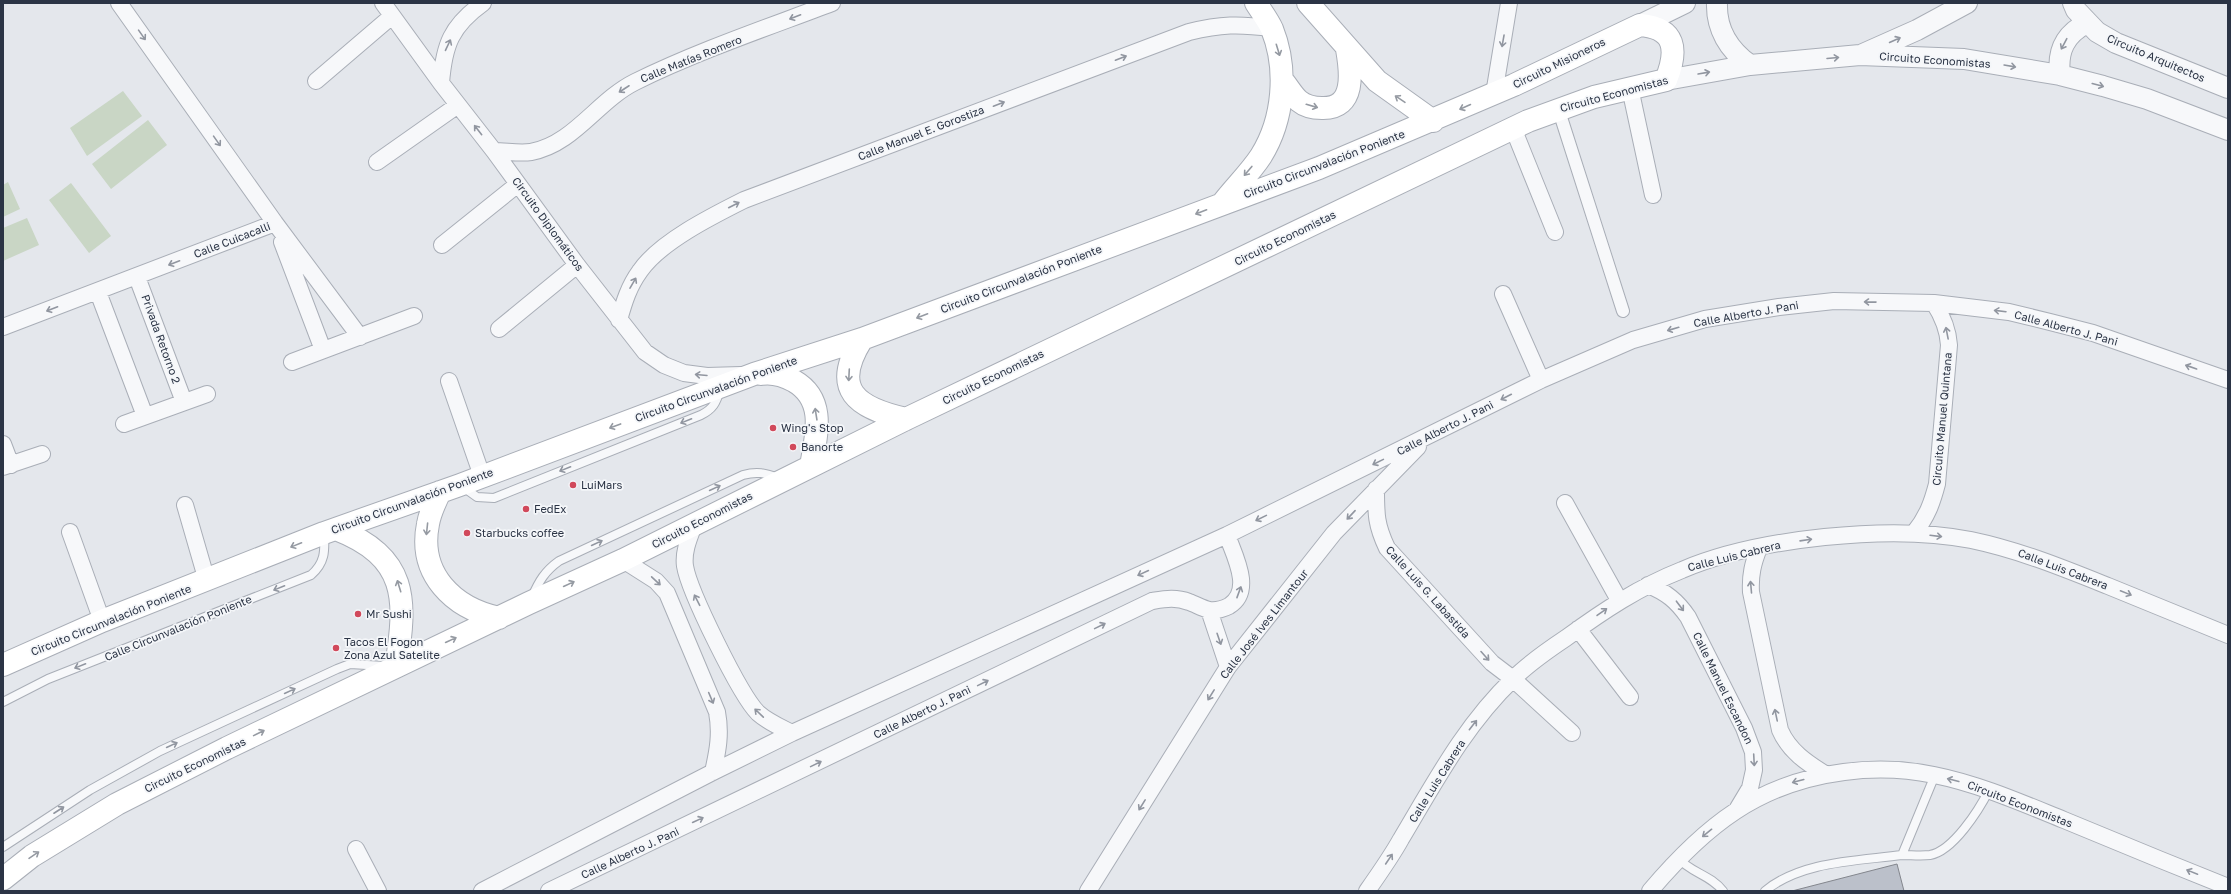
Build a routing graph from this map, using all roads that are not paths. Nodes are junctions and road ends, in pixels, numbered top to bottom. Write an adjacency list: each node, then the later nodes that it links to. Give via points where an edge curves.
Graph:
1 (119, 3): 37 (street, Calle Cuicacalli, one-way to 37)
2 (383, 3): 12 (street, Circuito Diplomáticos)
3 (483, 3): 23 (street, one-way to 3, via 444,53 454,30)
4 (832, 3): 32 (street, Calle Matías Romero, one-way to 32, via 671,65 633,83 605,101 558,143 530,152)
5 (1256, 3): 15 (main road)
6 (1308, 3): 16 (main road)
7 (1509, 3): 26 (street, one-way to 26)
8 (1685, 3): 14 (street, Circuito Misioneros)
9 (1717, 3): 18 (street, via 1718,21 1725,40)
10 (1968, 3): 17 (street, one-way to 10, via 1917,30)
11 (2073, 3): 13 (street, Circuito Arquitectos)
12 (392, 16): 21 (street); 23 (street, Circuito Diplomáticos)
13 (2087, 23): 19 (street, one-way to 19, via 2071,33 2061,48); 25 (street, Circuito Arquitectos, via 2116,43)
14 (1640, 25): 20 (main road, via 1658,28 1672,43 1674,57); 26 (main road, Circuito Misioneros)
15 (1272, 28): 22 (main road, one-way to 22, via 1281,58); 47 (street, Calle Manuel E. Gorostiza, one-way to 15, via 626,294 640,270 661,249 711,216 744,200 1189,32 1215,25 1240,24)
16 (1347, 49): 22 (main road, one-way to 16, via 1299,101 1313,108 1330,108 1343,101 1349,88 1351,72); 29 (main road, one-way to 16, via 1377,81)
17 (1860, 55): 18 (street, Circuito Economistas, one-way to 17); 19 (street, Circuito Economistas, one-way to 19, via 1964,59)
18 (1750, 64): 20 (street, Circuito Economistas, one-way to 18)
19 (2060, 75): 31 (street, Circuito Economistas, one-way to 31, via 2147,99)
20 (1666, 80): 24 (main road, Circuito Economistas)
21 (316, 81)
22 (1283, 81): 36 (main road, one-way to 36, via 1276,122 1261,156)
23 (441, 83): 27 (street, Circuito Diplomáticos)
24 (1630, 88): 28 (main road, Circuito Economistas); 35 (street)
25 (2228, 88)
26 (1494, 94): 29 (main road, Circuito Misioneros, one-way to 29)
27 (458, 105): 32 (street, Circuito Diplomáticos, one-way to 27); 33 (street)
28 (1558, 108): 30 (main road, Circuito Economistas); 45 (street)
29 (1433, 121): 36 (main road, Circuito Circunvalación Poniente, via 1319,168)
30 (1513, 128): 38 (street); 62 (main road, Circuito Economistas)
31 (2228, 130)
32 (494, 151): 34 (street, Circuito Diplomáticos)
33 (377, 162)
34 (518, 184): 39 (street); 40 (street, Circuito Diplomáticos)
35 (1653, 195)
36 (1221, 204): 51 (main road, Circuito Circunvalación Poniente, one-way to 51)
37 (275, 223): 41 (street, Calle Cuicacalli, one-way to 41); 50 (street); 52 (street)
38 (1555, 232)
39 (442, 245)
40 (577, 265): 47 (street, Circuito Diplomáticos); 49 (street)
41 (138, 277): 42 (street, Calle Cuicacalli); 60 (street, Privada Retorno 2)
42 (98, 292): 48 (street, Calle Cuicacalli, one-way to 48); 61 (street)
43 (1503, 294): 55 (street)
44 (1934, 303): 55 (street, Calle Alberto J. Pani, one-way to 55, via 1834,301 1779,306 1705,319 1633,340); 56 (street, Calle Alberto J. Pani, one-way to 44, via 2093,333 2009,312); 79 (street, Circuito Manuel Quintana, one-way to 44, via 1925,520 1937,484 1949,345 1946,327)
45 (1623, 311)
46 (414, 316): 50 (street)
47 (619, 320): 54 (street, Circuito Diplomáticos, one-way to 47, via 707,376 684,373 664,365 645,352)
48 (3, 327)
49 (499, 329)
50 (360, 336): 52 (street)
51 (862, 339): 54 (main road, Circuito Circunvalación Poniente); 62 (main road, one-way to 62, via 850,365 849,388 854,397 870,408)
52 (323, 350): 53 (street)
53 (292, 362)
54 (754, 374): 58 (main road, Circuito Circunvalación Poniente); 68 (main road, one-way to 54, via 818,424 817,413 810,396 797,383 777,374)
55 (1541, 380): 64 (street, Calle Alberto J. Pani, one-way to 64)
56 (2228, 380)
57 (449, 381): 69 (street)
58 (721, 387): 69 (main road, Circuito Circunvalación Poniente, one-way to 69); 71 (lane, one-way to 71, via 711,410 701,415 494,498 477,497)
59 (207, 394): 60 (street)
60 (184, 402): 61 (street)
61 (145, 416): 63 (street)
62 (906, 419): 68 (main road, Circuito Economistas)
63 (124, 424)
64 (1428, 437): 72 (street, Calle José Ives Limantour); 80 (street, Calle Alberto J. Pani, one-way to 80)
65 (3, 444): 67 (street)
66 (42, 454): 67 (street)
67 (7, 466)
68 (811, 466): 70 (main road, Circuito Economistas)
69 (482, 476): 71 (main road, Circuito Circunvalación Poniente)
70 (782, 480): 76 (main road, Circuito Economistas); 86 (lane, one-way to 70, via 540,578 548,568 559,561 743,475 763,472)
71 (460, 485): 73 (main road, Circuito Circunvalación Poniente)
72 (1376, 489): 94 (street, Calle José Ives Limantour, one-way to 94, via 1334,533); 95 (street, Calle Luis G. Labastida, one-way to 95, via 1378,531 1387,548 1492,663)
73 (440, 492): 77 (main road, Circuito Circunvalación Poniente); 88 (main road, one-way to 88, via 431,513 427,534 428,556 434,572 442,586 467,608)
74 (1565, 503): 85 (street)
75 (185, 505): 83 (street)
76 (694, 525): 82 (main road, Circuito Economistas); 98 (street, one-way to 76, via 771,723 744,695 690,587 684,565 687,542)
77 (330, 531): 83 (main road, Circuito Circunvalación Poniente, one-way to 83); 93 (main road, one-way to 77, via 402,631 401,593 396,577 368,545); 97 (lane, Calle Circunvalación Poniente, one-way to 97, via 325,555 319,568 311,575 48,679)
78 (70, 532): 89 (street)
79 (1914, 533): 81 (street, Calle Luis Cabrera, one-way to 79, via 1846,535); 91 (street, Calle Luis Cabrera, one-way to 91, via 1970,540 2033,556)
80 (1227, 535): 87 (street, one-way to 80, via 1223,609 1233,603 1239,595 1241,575); 98 (street, Calle Alberto J. Pani, one-way to 98)
81 (1759, 548): 84 (street, Calle Luis Cabrera, via 1684,568); 101 (street, one-way to 81, via 1794,752 1784,741 1780,730 1751,592 1750,578)
82 (623, 560): 86 (main road, Circuito Economistas, one-way to 82); 100 (street, one-way to 100, via 656,580 667,593 714,705 720,730 719,748)
83 (207, 581): 89 (main road, Circuito Circunvalación Poniente)
84 (1648, 585): 85 (street, Calle Luis Cabrera); 104 (street, Calle Manuel Escandon, one-way to 104, via 1663,591 1677,602 1688,617 1744,728 1753,752 1754,770 1750,788)
85 (1619, 600): 90 (street, Calle Luis Cabrera, one-way to 85)
86 (529, 603): 88 (main road, Circuito Economistas)
87 (1209, 610): 94 (street, one-way to 94); 113 (street, Calle Alberto J. Pani, one-way to 87, via 1152,601 1178,599)
88 (499, 618): 93 (main road, Circuito Economistas, one-way to 88)
89 (102, 621): 92 (main road, Circuito Circunvalación Poniente)
90 (1578, 629): 95 (street, Calle Luis Cabrera); 96 (street)
91 (2228, 635)
92 (3, 665)
93 (396, 666): 105 (lane, Circuito Economistas, one-way to 93, via 90,790 160,751 337,669 350,664); 109 (main road, Circuito Economistas, one-way to 93, via 32,856 117,804)
94 (1228, 667): 114 (street, Calle José Ives Limantour, one-way to 114)
95 (1513, 679): 99 (street, Calle Luis G. Labastida); 115 (street, Calle Luis Cabrera, one-way to 95, via 1400,843 1451,754)
96 (1630, 697)
97 (3, 702)
98 (792, 733): 100 (street, Calle Alberto J. Pani)
99 (1572, 733)
100 (712, 772): 112 (street, Calle Alberto J. Pani)
101 (1825, 774): 102 (street, Circuito Economistas, via 1865,769); 104 (street, Circuito Economistas, one-way to 104, via 1774,789)
102 (1935, 775): 103 (street, Circuito Economistas, one-way to 102); 107 (lane)
103 (1989, 790): 107 (lane, via 1981,806 1950,845 1931,855); 110 (street, Circuito Economistas, one-way to 103)
104 (1737, 809): 108 (street, Circuito Economistas, one-way to 108)
105 (3, 847)
106 (356, 849): 111 (street)
107 (1902, 856): 118 (lane, via 1814,868 1792,875)
108 (1678, 858): 116 (street, Circuito Economistas); 117 (lane, via 1685,866 1716,881)
109 (3, 879)
110 (2228, 887)
111 (378, 891)
112 (482, 891)
113 (550, 891)
114 (1088, 891)
115 (1367, 891)
116 (1650, 891)
117 (1723, 891)
118 (1765, 891)

